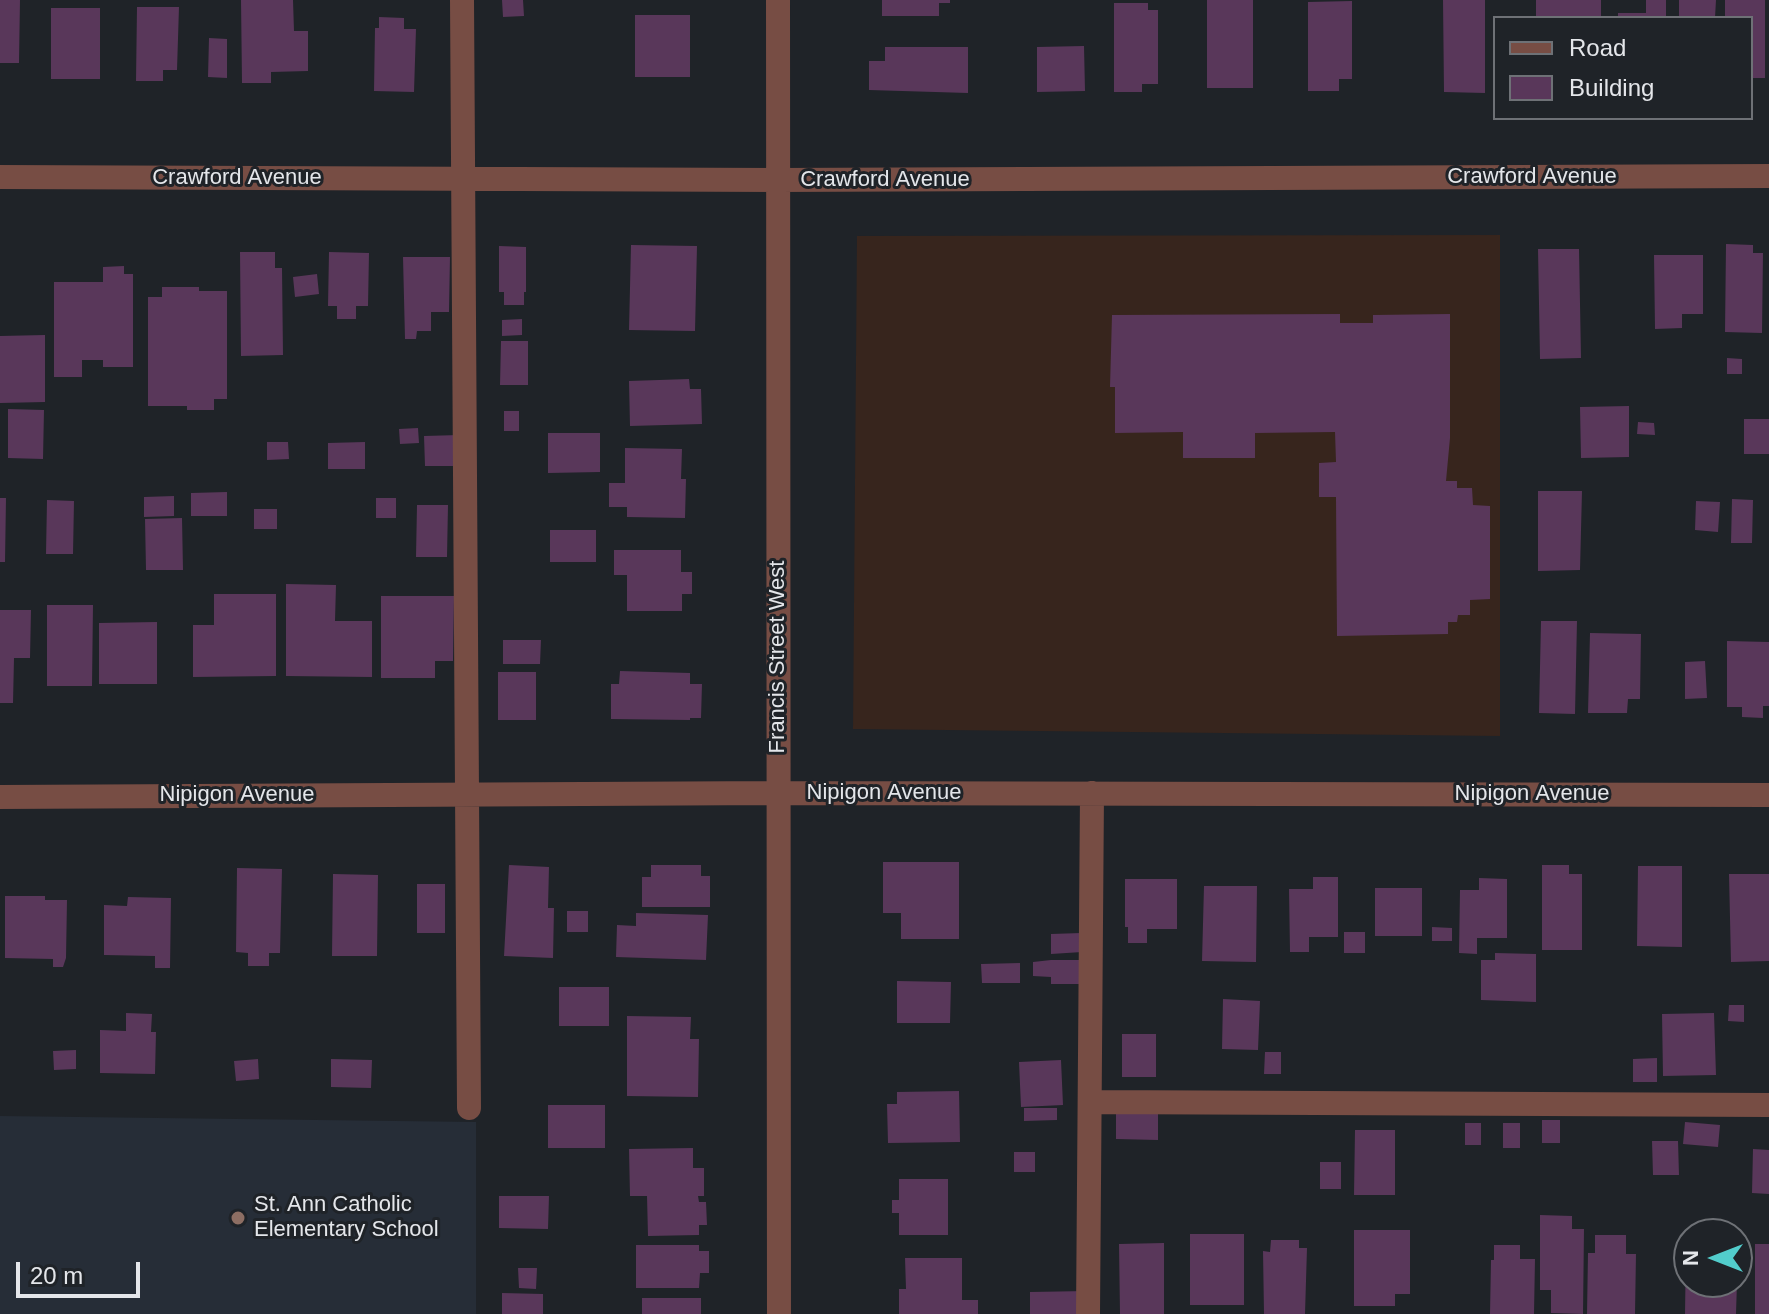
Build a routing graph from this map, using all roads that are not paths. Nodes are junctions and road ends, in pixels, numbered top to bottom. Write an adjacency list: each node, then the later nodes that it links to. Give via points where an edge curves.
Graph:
1 (462, 0): 5 (street)
2 (778, 0): 6 (street, Francis Street West)
3 (1769, 176): 6 (street, Crawford Avenue)
4 (0, 177): 5 (street, Crawford Avenue)
5 (462, 179): 6 (street, Crawford Avenue); 9 (street)
6 (777, 180): 7 (street, Francis Street West)
7 (778, 793): 8 (street, Nipigon Avenue); 9 (street, Nipigon Avenue); 15 (street, Francis Street West)
8 (1092, 793): 10 (street, Nipigon Avenue); 12 (street)
9 (466, 794): 11 (street, Nipigon Avenue); 14 (street)
10 (1769, 795)
11 (0, 797)
12 (1090, 1102): 13 (street); 16 (street)
13 (1769, 1105)
14 (469, 1108)
15 (779, 1314)
16 (1088, 1314)

